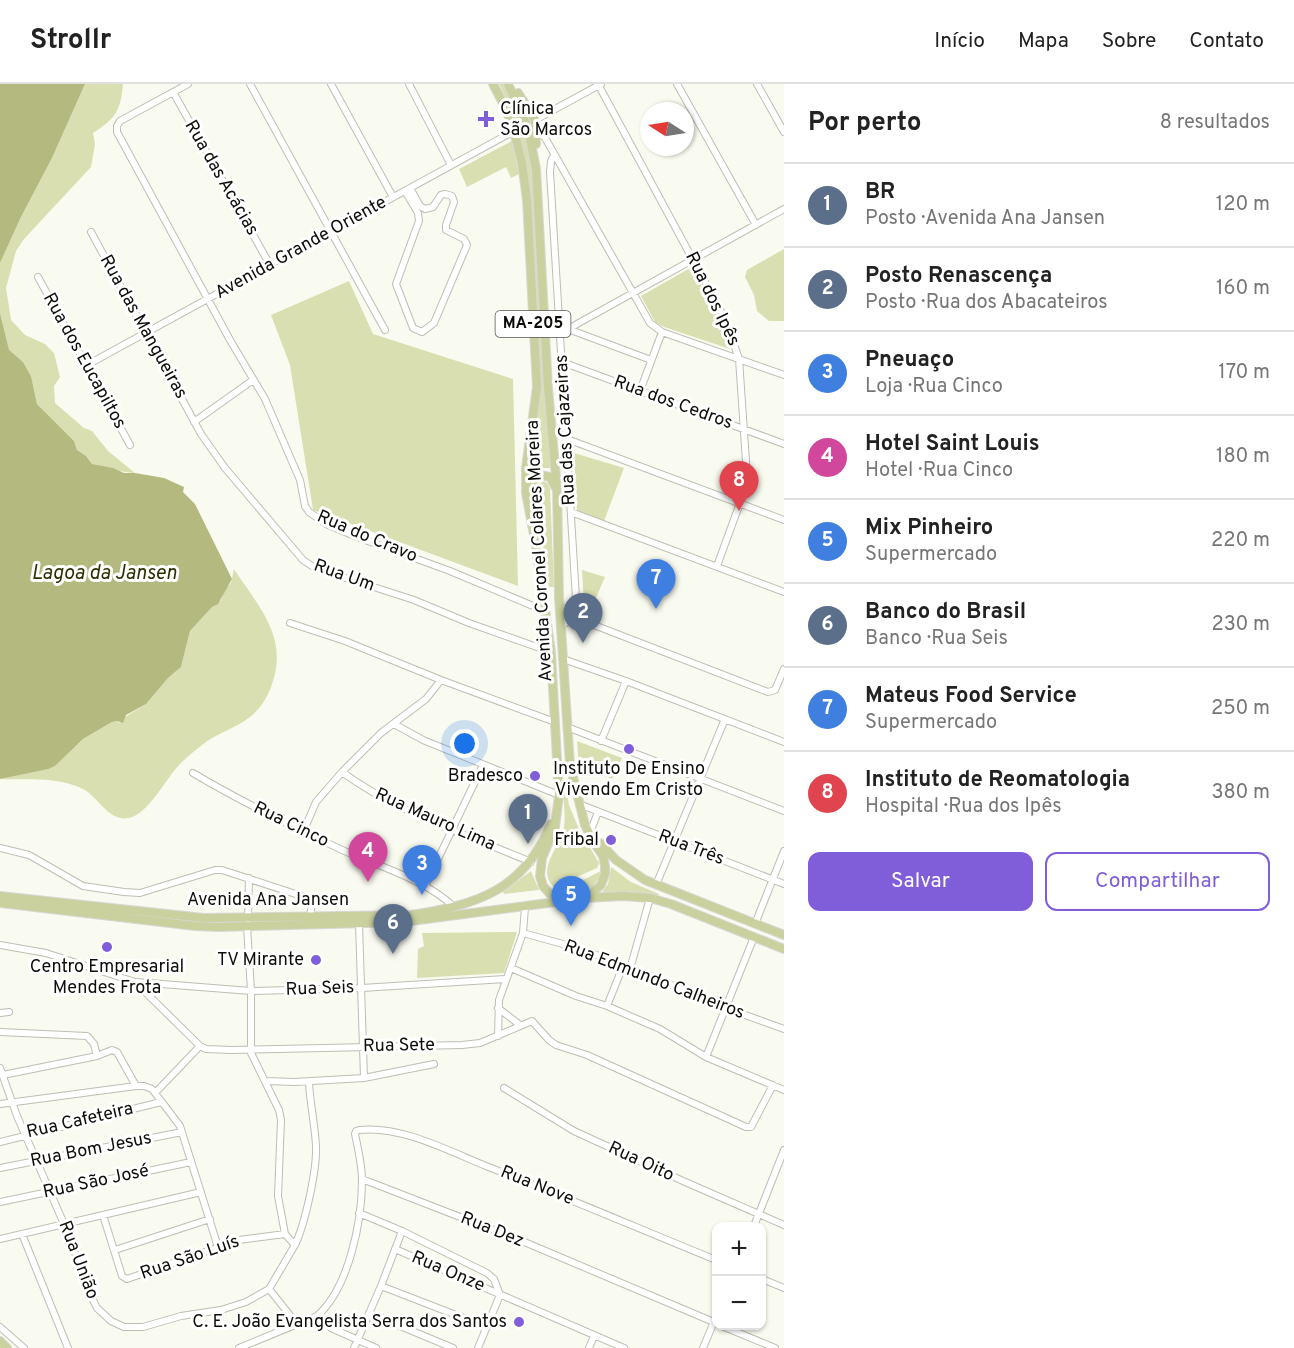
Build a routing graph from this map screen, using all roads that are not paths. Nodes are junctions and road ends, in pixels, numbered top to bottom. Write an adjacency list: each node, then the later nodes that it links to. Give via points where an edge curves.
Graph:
1 (188, 84): 10 (street)
2 (250, 84): 21 (street)
3 (331, 84): 18 (street)
4 (409, 84): 15 (street)
5 (493, 84): 12 (main road, Avenida Coronel Colares Moreira / MA-205)
6 (509, 84): 11 (main road); 16 (main road, Avenida Coronel Colares Moreira, via 528,128)
7 (600, 84): 11 (street); 23 (street, Rua dos Ipês)
8 (677, 84): 20 (street)
9 (757, 84): 13 (street)
10 (172, 92): 24 (street, Rua das Acácias); 27 (street, Rua do Cravo, via 117,126)
11 (535, 120): 14 (street); 16 (main road)
12 (514, 131): 15 (street, Avenida Grande Oriente); 49 (main road, Avenida Coronel Colares Moreira / MA-205, via 526,192 537,387 526,484)
13 (784, 132)
14 (554, 155): 26 (street); 30 (street, Rua das Cajazeiras, via 550,172)
15 (451, 165): 17 (street, Avenida Grande Oriente)
16 (536, 169): 45 (main road, Avenida Coronel Colares Moreira)
17 (408, 189): 17 (street, via 419,221 396,284 413,328 422,332 434,324 467,245 464,239 446,230 454,202 452,196 441,195 433,207 425,209); 18 (street, Avenida Grande Oriente)
18 (393, 197): 21 (street, Avenida Grande Oriente)
19 (784, 209): 20 (street)
20 (756, 225): 23 (street)
21 (331, 231): 24 (street, Avenida Grande Oriente); 29 (street)
22 (91, 232): 32 (street, Rua das Mangueiras)
23 (694, 259): 26 (street); 33 (street, Rua dos Ipês, via 726,321)
24 (270, 265): 27 (street, Avenida Grande Oriente)
25 (38, 277): 36 (street, Rua dos Eucapiltos)
26 (633, 293): 28 (street); 31 (street, via 650,323)
27 (208, 298): 32 (street, Avenida Grande Oriente); 38 (street, Rua do Cravo)
28 (568, 329): 30 (street); 34 (street)
29 (385, 330)
30 (560, 330): 35 (street, Rua das Cajazeiras)
31 (662, 332): 33 (street); 34 (street)
32 (145, 333): 36 (street, Avenida Grande Oriente); 40 (street, Rua das Mangueiras)
33 (739, 359): 37 (street); 41 (street, Rua dos Ipês)
34 (651, 360): 39 (street)
35 (562, 362): 39 (street, Rua dos Cedros); 42 (street, Rua das Cajazeiras)
36 (87, 365): 44 (street, Rua dos Eucapiltos)
37 (784, 375)
38 (253, 380): 40 (street); 53 (street, Rua do Cravo, via 284,441 300,480 305,506 314,517)
39 (640, 391): 41 (street, Rua dos Cedros)
40 (195, 422): 57 (street, Rua Um, via 225,468 309,565)
41 (744, 430): 43 (street, Rua dos Cedros); 46 (street, Rua dos Ipês, via 747,476)
42 (567, 439): 46 (street); 47 (street, Rua das Cajazeiras)
43 (784, 444)
44 (130, 445)
45 (558, 495): 49 (main road, via 550,477 542,474 534,478 531,493); 52 (main road, Avenida Coronel Colares Moreira)
46 (740, 503): 48 (street); 50 (street, Rua dos Ipês)
47 (571, 512): 50 (street); 54 (street, Rua das Cajazeiras)
48 (784, 520)
49 (535, 540): 53 (main road, Avenida Coronel Colares Moreira)
50 (717, 566): 51 (street)
51 (784, 592)
52 (560, 608): 54 (street); 56 (main road, Avenida Coronel Colares Moreira)
53 (545, 611): 57 (main road, Avenida Coronel Colares Moreira)
54 (577, 615): 56 (street); 59 (street, via 581,620 768,692 775,690)
55 (290, 623): 60 (street)
56 (561, 626): 58 (main road, Avenida Coronel Colares Moreira)
57 (551, 652): 63 (main road, Avenida Coronel Colares Moreira)
58 (562, 659): 61 (street); 65 (main road, Avenida Coronel Colares Moreira)
59 (784, 669)
60 (441, 680): 63 (street); 64 (street, via 426,699)
61 (626, 681): 62 (street); 66 (street)
62 (725, 719): 67 (street); 71 (street)
63 (555, 722): 72 (main road, Avenida Coronel Colares Moreira)
64 (394, 724): 68 (street); 69 (street)
65 (566, 727): 66 (street); 73 (main road, Avenida Coronel Colares Moreira)
66 (601, 741): 71 (street)
67 (784, 742)
68 (483, 765): 72 (street); 77 (street)
69 (342, 772): 76 (street, via 316,802); 77 (street, Rua Mauro Lima, via 404,809)
70 (193, 773): 76 (street, Rua Cinco)
71 (700, 779): 74 (street); 79 (street)
72 (559, 800): 82 (main road, Avenida Ana Jansen); 91 (main road, Avenida Coronel Colares Moreira, via 540,876 550,894)
73 (579, 804): 75 (street, Rua Três); 78 (main road); 89 (main road, Avenida Coronel Colares Moreira, via 606,866 601,885)
74 (784, 811)
75 (598, 812): 78 (street); 79 (street, Rua Três)
76 (304, 830): 87 (street, Rua Cinco)
77 (453, 830): 82 (street, Rua Mauro Lima); 87 (street)
78 (591, 830): 86 (main road, via 616,860)
79 (674, 842): 84 (street, Rua Três); 86 (street)
80 (0, 848): 83 (street, via 29,855 83,886 123,892 140,893 215,870)
81 (784, 851): 84 (street)
82 (531, 862): 93 (main road, Avenida Ana Jansen, via 498,890)
83 (249, 878): 95 (street, via 308,898 312,903); 96 (street)
84 (773, 879): 85 (street, Rua Três); 98 (street)
85 (784, 884)
86 (656, 885): 98 (main road)
87 (425, 886): 93 (street, Rua Cinco)
88 (0, 896): 96 (main road, Avenida Ana Jansen)
89 (586, 898): 90 (main road, Avenida Ana Jansen); 91 (main road, Avenida Ana Jansen)
90 (650, 898): 101 (main road, Avenida Ana Jansen); 104 (street)
91 (567, 901): 94 (main road, Avenida Ana Jansen)
92 (0, 903): 96 (main road, Avenida Ana Jansen, via 195,926)
93 (454, 907): 95 (main road, Avenida Ana Jansen, via 393,916)
94 (525, 907): 97 (main road, Avenida Ana Jansen, via 411,922); 99 (street)
95 (310, 917): 96 (main road, Avenida Ana Jansen)
96 (248, 922): 97 (main road, Avenida Ana Jansen); 109 (street)
97 (359, 924): 108 (street)
98 (755, 924): 100 (main road)
99 (523, 933): 104 (street, Rua Edmundo Calheiros); 105 (street)
100 (784, 935)
101 (754, 937): 103 (main road, Avenida Ana Jansen); 112 (street)
102 (0, 945): 107 (street, via 46,953)
103 (784, 949)
104 (626, 967): 110 (street); 112 (street, Rua Edmundo Calheiros)
105 (511, 968): 106 (street); 110 (street)
106 (505, 979): 108 (street, Rua Seis); 111 (street)
107 (135, 982): 109 (street, Rua Seis); 119 (street)
108 (362, 988): 109 (street, Rua Seis); 120 (street)
109 (251, 991): 121 (street)
110 (607, 1006): 123 (street, via 660,1029)
111 (498, 1008): 115 (street); 118 (street)
112 (727, 1009): 116 (street, Rua Edmundo Calheiros); 123 (street)
113 (9, 1012): 114 (street)
114 (0, 1013)
115 (520, 1025): 118 (street, Rua Sete); 130 (street, via 532,1021 556,1045 587,1055 746,1127 753,1124)
116 (784, 1029)
117 (0, 1032): 122 (street, via 87,1036)
118 (498, 1036): 120 (street, Rua Sete, via 462,1045)
119 (200, 1046): 121 (street, Rua Sete, via 209,1050); 134 (street)
120 (365, 1046): 121 (street, Rua Sete); 127 (street)
121 (251, 1050): 128 (street)
122 (97, 1056): 126 (street); 131 (street, via 114,1050)
123 (706, 1057): 130 (street)
124 (434, 1064): 127 (street)
125 (0, 1068): 126 (street, Rua União)
126 (3, 1075): 135 (street, Rua União)
127 (364, 1078): 129 (street)
128 (266, 1081): 129 (street); 158 (street, via 281,1120 278,1191)
129 (309, 1082): 160 (street, via 316,1151 304,1220)
130 (773, 1085): 133 (street)
131 (136, 1086): 134 (street, via 146,1086); 135 (street)
132 (504, 1088): 150 (street, Rua Oito, via 574,1131)
133 (784, 1090)
134 (155, 1093): 136 (street)
135 (12, 1102): 137 (street); 139 (street, Rua União)
136 (161, 1102): 138 (street); 139 (street, Rua Cafeteira)
137 (0, 1104)
138 (182, 1132): 142 (street, Rua Bom Jesus); 143 (street)
139 (26, 1134): 140 (street, Rua Cafeteira); 142 (street, Rua União)
140 (0, 1142)
141 (784, 1150): 150 (street)
142 (38, 1161): 144 (street, Rua Bom Jesus); 146 (street, Rua União)
143 (191, 1162): 146 (street, Rua São José); 147 (street)
144 (0, 1168)
145 (362, 1179): 149 (street); 164 (street, Rua Nove, via 356,1131 385,1129); 172 (street, Rua Dez)
146 (51, 1192): 148 (street, Rua São José); 154 (street, Rua União)
147 (201, 1192): 151 (street); 152 (street)
148 (0, 1202)
149 (359, 1213): 156 (street); 171 (street, via 340,1284)
150 (759, 1214): 153 (street); 155 (street, Rua Oito)
151 (103, 1215): 154 (street); 163 (street)
152 (210, 1219): 161 (street); 163 (street)
153 (756, 1222)
154 (64, 1224): 157 (street); 168 (street, Rua União, via 97,1308 124,1327 143,1327 221,1310)
155 (784, 1225)
156 (402, 1231): 162 (street); 169 (street, via 487,1273)
157 (22, 1234): 159 (street); 183 (street)
158 (285, 1234): 160 (street); 161 (street, Rua São Luís)
159 (0, 1239)
160 (295, 1245): 168 (street)
161 (218, 1247): 163 (street, Rua São Luís, via 131,1278 122,1276)
162 (394, 1249): 166 (street); 169 (street, Rua Onze)
163 (115, 1250)
164 (712, 1258)
165 (766, 1281): 167 (street)
166 (381, 1286): 170 (street); 175 (street)
167 (784, 1288)
168 (269, 1289): 173 (street)
169 (500, 1295): 175 (street); 178 (street, Rua Onze)
170 (369, 1313): 179 (street); 187 (street)
171 (317, 1316): 173 (street); 179 (street, via 331,1328)
172 (712, 1319)
173 (297, 1324): 184 (street)
174 (0, 1327): 182 (street)
175 (487, 1327): 188 (street)
176 (712, 1329): 191 (street)
177 (732, 1330): 192 (street)
178 (594, 1336): 189 (street); 190 (street, Rua Onze)
179 (358, 1340): 185 (street); 186 (street)
180 (0, 1341): 181 (main road)
181 (8, 1348)
182 (24, 1348)
183 (68, 1348)
184 (239, 1348)
185 (354, 1348)
186 (376, 1348)
187 (453, 1348)
188 (478, 1348)
189 (589, 1348)
190 (624, 1348)
191 (703, 1348)
192 (775, 1348)

